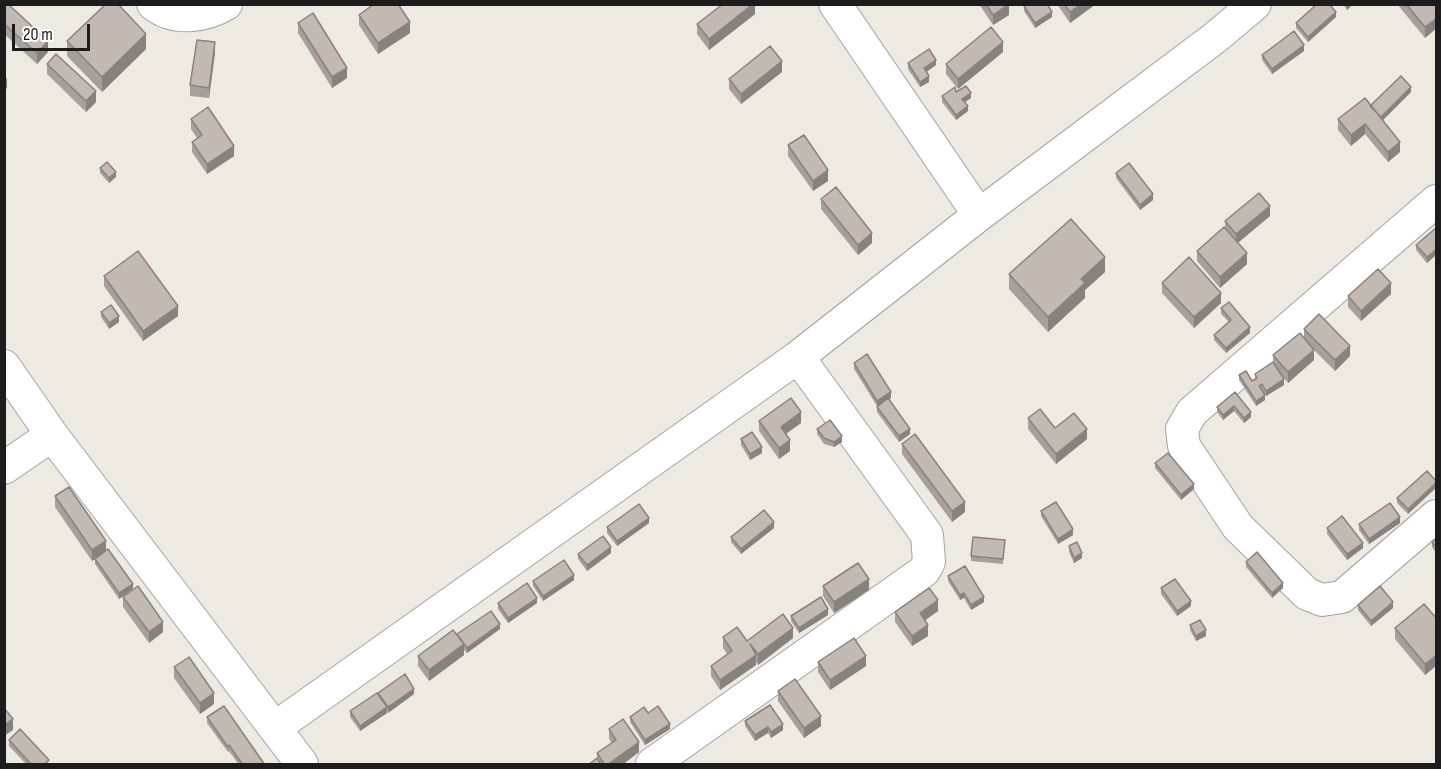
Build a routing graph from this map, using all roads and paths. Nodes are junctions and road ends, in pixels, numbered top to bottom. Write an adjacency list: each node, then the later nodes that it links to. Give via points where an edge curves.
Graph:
1 (153, 4): 2 (street, via 180,16 203,15)
2 (226, 4)
3 (835, 4): 6 (street)
4 (1255, 4): 6 (street)
5 (1437, 201): 11 (street, via 1192,412 1182,429 1184,446 1238,527 1307,594 1322,600 1342,597)
6 (978, 214): 7 (street)
7 (798, 357): 12 (street); 14 (street, via 927,535 929,561 924,571)
8 (4, 366): 9 (street)
9 (52, 435): 10 (street); 12 (street)
10 (4, 468)
11 (1437, 516)
12 (276, 727): 13 (street)
13 (302, 765)
14 (652, 765)

